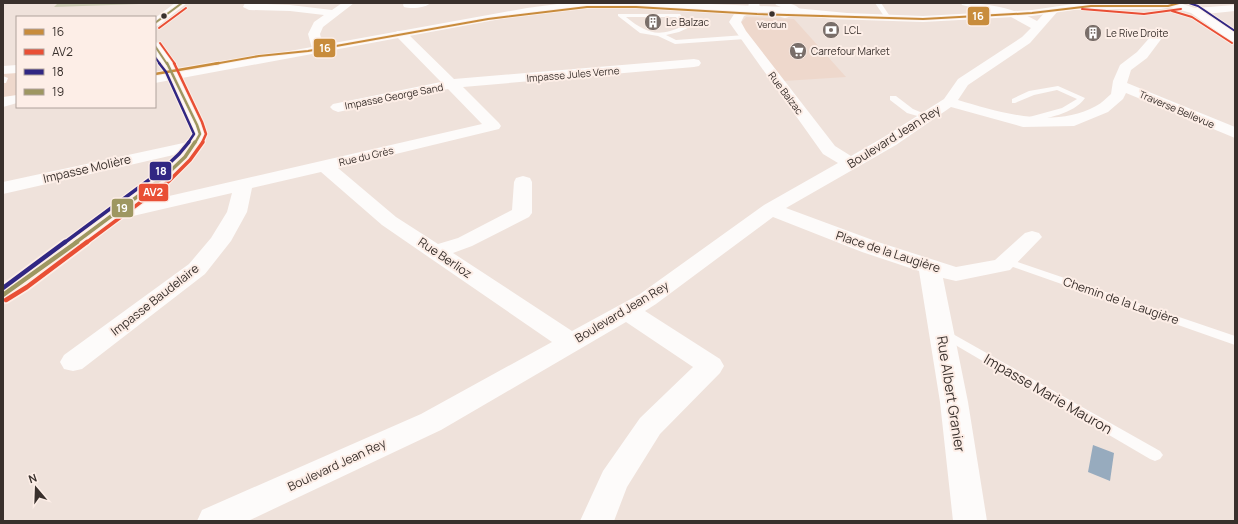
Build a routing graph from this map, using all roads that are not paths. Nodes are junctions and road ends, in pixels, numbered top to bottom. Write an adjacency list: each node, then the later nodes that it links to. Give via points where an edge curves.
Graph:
1 (182, 3): 24 (street)
2 (349, 3): 19 (street)
3 (425, 3): 9 (street)
4 (780, 3): 20 (street, via 793,7)
5 (878, 3): 22 (lane)
6 (966, 3): 21 (street)
7 (1076, 4): 8 (street); 23 (street)
8 (1177, 4): 15 (street)
9 (408, 5)
10 (253, 6): 17 (street); 19 (street)
11 (749, 8): 13 (street); 18 (street); 20 (street); 28 (street, Rue Balzac, via 737,16 735,22)
12 (1235, 8): 14 (street)
13 (618, 9): 18 (street); 25 (street, via 569,9 488,19); 26 (lane, via 645,32)
14 (1223, 9): 15 (street); 16 (lane)
15 (1195, 11): 27 (street)
16 (1235, 11)
17 (240, 12)
18 (679, 12): 26 (lane, via 687,27)
19 (333, 13): 31 (street, via 318,25 314,34)
20 (790, 13): 22 (street)
21 (1014, 14): 22 (street); 23 (street); 23 (street, via 1032,22)
22 (888, 18)
23 (1045, 20): 45 (street, Boulevard Jean Rey, via 1026,40 963,82)
24 (156, 22)
25 (401, 34): 31 (street); 40 (street, Rue du Grès)
26 (659, 34): 28 (lane, via 675,42)
27 (1233, 35)
28 (745, 37): 53 (street, Rue Balzac, via 829,150)
29 (1156, 38): 41 (street, via 1142,55 1125,68)
30 (156, 48): 36 (street)
31 (313, 50): 36 (street, via 259,56)
32 (694, 63): 40 (street, Impasse Jules Verne)
33 (16, 69): 34 (street)
34 (3, 70)
35 (156, 74): 36 (street)
36 (174, 74): 38 (street); 52 (street, via 200,134)
37 (3, 78): 39 (lane)
38 (156, 79)
39 (3, 81)
40 (451, 84): 48 (street, Impasse George Sand); 54 (street, Rue du Grès, via 493,126)
41 (1119, 85): 50 (street, via 1118,96 1103,109 1074,121); 51 (street, Traverse Bellevue)
42 (894, 98): 49 (lane, via 910,111)
43 (16, 99): 46 (street)
44 (1016, 100): 50 (lane, via 1032,93 1058,88 1081,98 1080,102 1071,108)
45 (949, 102): 49 (street, Boulevard Jean Rey); 50 (street)
46 (3, 103): 47 (street)
47 (16, 104)
48 (338, 107)
49 (928, 117): 53 (street, Boulevard Jean Rey)
50 (1023, 122)
51 (1235, 134)
52 (195, 145): 57 (street, Impasse Molière); 59 (street, via 165,176)
53 (852, 163): 58 (street, Boulevard Jean Rey)
54 (324, 165): 56 (street, Rue du Grès); 61 (street, Rue Berlioz, via 389,221)
55 (523, 182): 61 (street, via 522,213 465,242)
56 (244, 184): 59 (street, Rue du Grès); 69 (street, Impasse Baudelaire, via 237,212 220,241 197,269)
57 (3, 188)
58 (771, 209): 63 (street, Place de la Laugière); 65 (street, Boulevard Jean Rey, via 648,299)
59 (112, 215): 64 (street)
60 (1032, 237): 62 (street)
61 (436, 252): 68 (street, Rue Berlioz)
62 (1006, 261): 63 (street, Place de la Laugière, via 1002,265 956,274); 67 (lane, Chemin de la Laugière)
63 (930, 267): 66 (street, Rue Albert Granier)
64 (3, 295)
65 (627, 311): 68 (street, Boulevard Jean Rey); 72 (street, via 710,366 650,426 614,481)
66 (942, 332): 70 (lane, Impasse Marie Mauron); 73 (street, Rue Albert Granier)
67 (1235, 341)
68 (571, 342): 71 (street, Boulevard Jean Rey, via 431,422)
69 (74, 362)
70 (1155, 455)
71 (214, 521)
72 (597, 521)
73 (970, 521)

